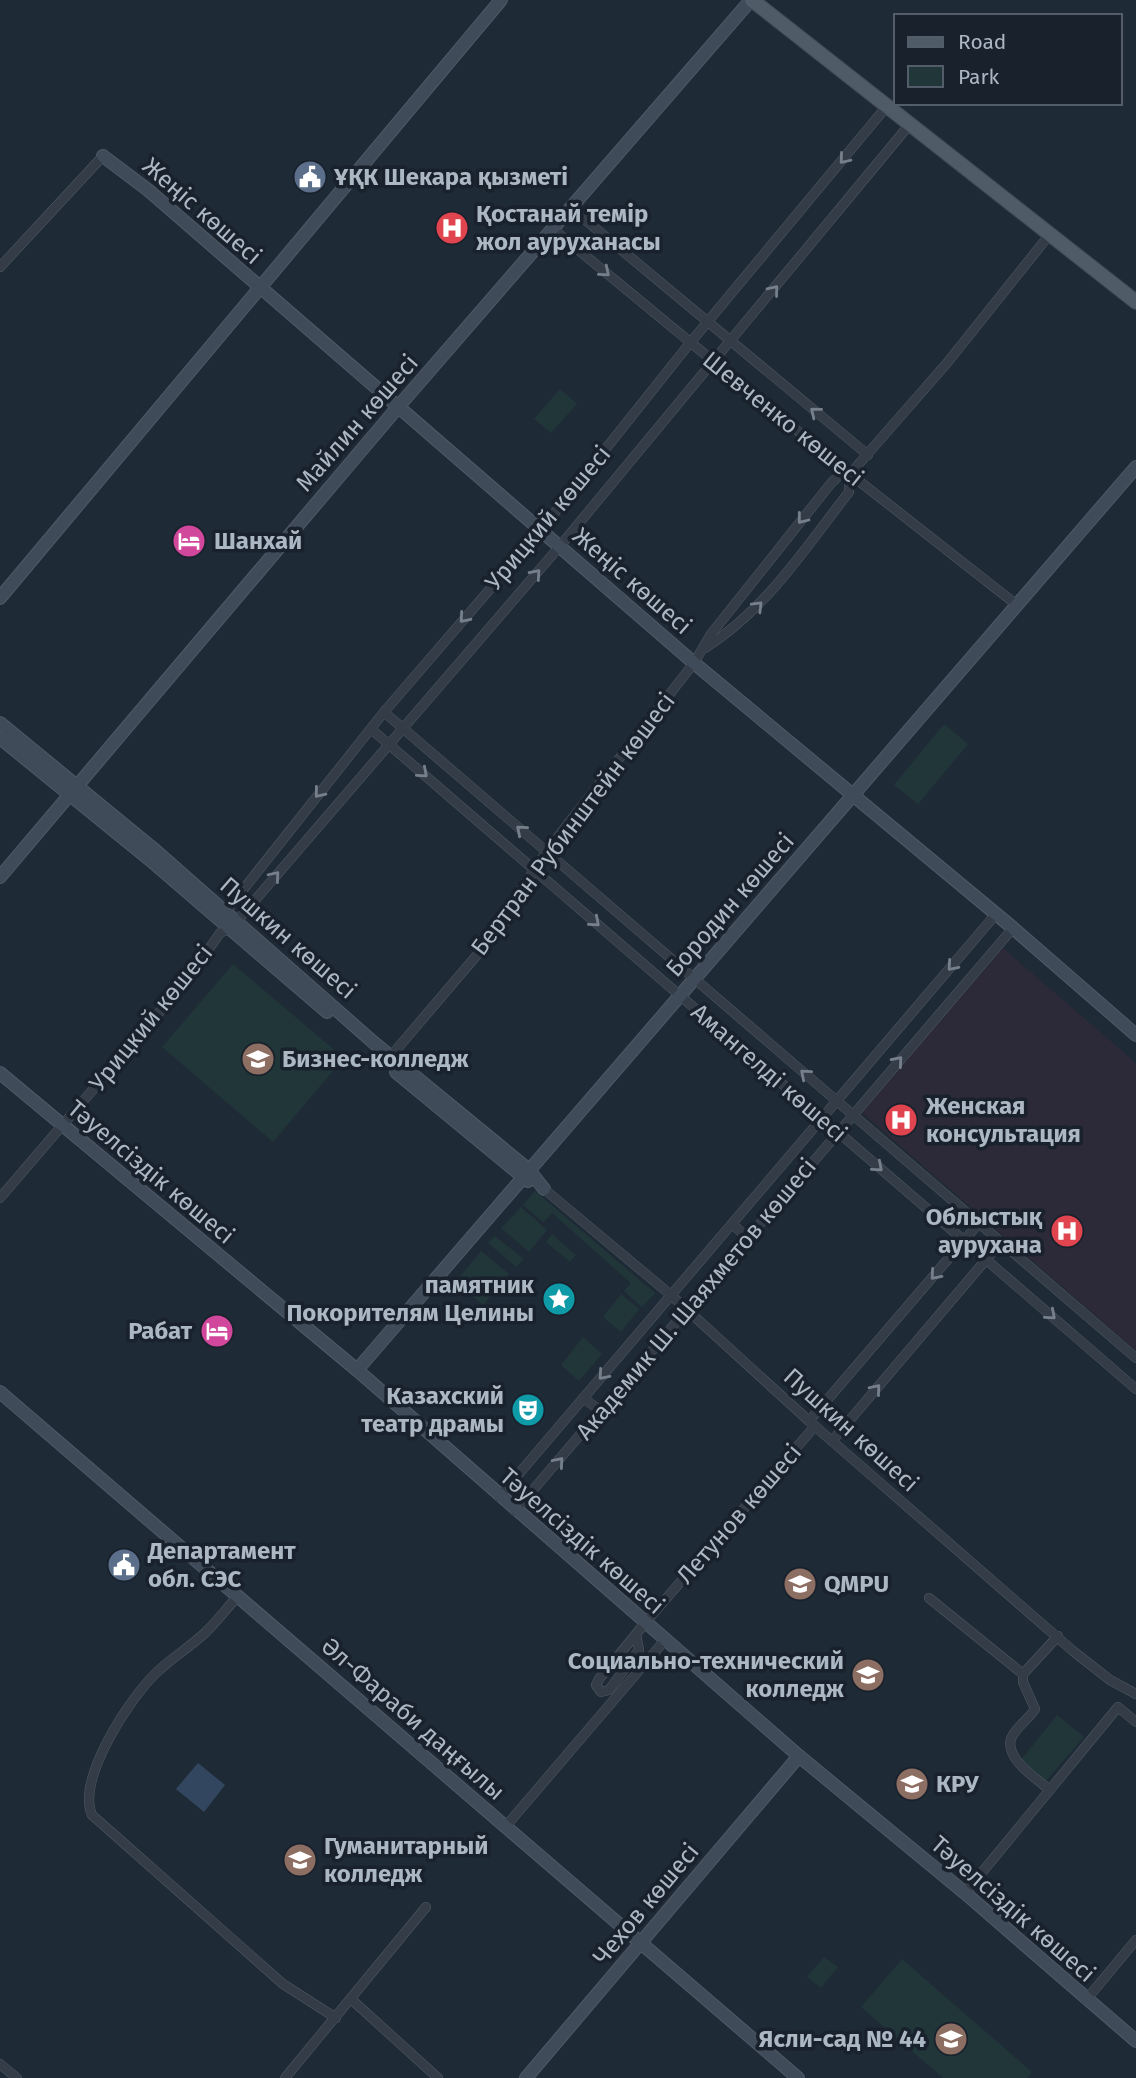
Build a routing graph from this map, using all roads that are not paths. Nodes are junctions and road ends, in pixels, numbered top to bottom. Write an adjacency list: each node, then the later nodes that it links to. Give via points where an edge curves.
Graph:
1 (501, 0): 10 (street)
2 (752, 0): 3 (main road); 6 (street, Майлин көшесі)
3 (887, 106): 4 (main road); 12 (street, Урицкий көшесі, one-way to 12)
4 (910, 124): 8 (main road); 14 (street, Урицкий көшесі, one-way to 4)
5 (103, 156): 9 (street); 10 (street, Жеңіс көшесі, via 149,190)
6 (570, 208): 7 (street, Майлин көшесі); 12 (street, Шевченко көшесі)
7 (553, 229): 13 (street, Шевченко көшесі, one-way to 13); 16 (street, Майлин көшесі)
8 (1050, 234): 11 (main road); 17 (street)
9 (0, 267)
10 (258, 288): 16 (street, Жеңіс көшесі); 22 (street)
11 (1136, 302)
12 (707, 324): 13 (street, Урицкий көшесі); 14 (street, Шевченко көшесі)
13 (690, 343): 15 (street, Шевченко көшесі); 20 (street, Урицкий көшесі)
14 (730, 343): 15 (street, Урицкий көшесі); 17 (street, Шевченко көшесі, one-way to 14)
15 (713, 363): 19 (street, Шевченко көшесі); 21 (street, Урицкий көшесі)
16 (398, 407): 20 (street, Жеңіс көшесі); 33 (street, Майлин көшесі)
17 (868, 455): 19 (street)
18 (1136, 467): 23 (street, Бородин көшесі)
19 (850, 474): 23 (street, Шевченко көшесі); 24 (street, Бертран Рубинштейн көшесі, one-way to 24, via 839,475 832,482 711,634); 24 (street, one-way to 19, via 729,633 767,596 849,492)
20 (541, 530): 21 (street, Жеңіс көшесі); 26 (street, Урицкий көшесі, one-way to 26)
21 (560, 546): 25 (street, Жеңіс көшесі); 29 (street, Урицкий көшесі, one-way to 21)
22 (0, 598)
23 (1017, 606): 34 (street, Бородин көшесі)
24 (705, 648): 25 (street, Бертран Рубинштейн көшесі)
25 (694, 663): 34 (street, Жеңіс көшесі); 35 (street, Бертран Рубинштейн көшесі)
26 (384, 712): 28 (street, Урицкий көшесі); 29 (street, Амангелді көшесі)
27 (0, 723): 32 (street, Пушкин көшесі)
28 (371, 729): 31 (street, Амангелді көшесі); 39 (street, Урицкий көшесі, one-way to 39)
29 (402, 729): 31 (street, Урицкий көшесі); 35 (street, Амангелді көшесі, one-way to 29)
30 (0, 738): 32 (street, Пушкин көшесі)
31 (389, 744): 36 (street, Амангелді көшесі, one-way to 36); 40 (street, Урицкий көшесі, one-way to 31)
32 (26, 752): 33 (street, Пушкин көшесі)
33 (73, 790): 37 (street, Майлин көшесі); 39 (street, Пушкин көшесі)
34 (853, 796): 38 (street, Жеңіс көшесі); 42 (street, Бородин көшесі)
35 (546, 852): 36 (street, Бертран Рубинштейн көшесі); 42 (street, Амангелді көшесі)
36 (537, 872): 43 (street, Амангелді көшесі, one-way to 43); 45 (street, Бертран Рубинштейн көшесі, via 513,901 511,915)
37 (0, 877)
38 (996, 914): 41 (street, Жеңіс көшесі); 47 (street, Академик Ш. Шаяхметов көшесі, one-way to 47)
39 (223, 915): 40 (street, Пушкин көшесі); 40 (street, Урицкий көшесі)
40 (229, 927): 45 (street, Пушкин көшесі); 50 (street, Урицкий көшесі)
41 (1013, 928): 44 (street, Жеңіс көшесі); 48 (street, Академик Ш. Шаяхметов көшесі, one-way to 41)
42 (694, 979): 43 (street, Бородин көшесі); 47 (street, Амангелді көшесі, one-way to 42)
43 (680, 996): 49 (street, Амангелді көшесі); 52 (street, Бородин көшесі)
44 (1136, 1035)
45 (388, 1059): 52 (street, Пушкин көшесі)
46 (0, 1073): 50 (street, Тәуелсіздік көшесі)
47 (836, 1100): 48 (street, Амангелді көшесі); 49 (street, Академик Ш. Шаяхметов көшесі)
48 (852, 1114): 51 (street, Академик Ш. Шаяхметов көшесі); 55 (street, Амангелді көшесі)
49 (821, 1117): 51 (street, Амангелді көшесі); 56 (street, Академик Ш. Шаяхметов көшесі)
50 (62, 1125): 54 (street, Урицкий көшесі); 64 (street, Тәуелсіздік көшесі)
51 (837, 1131): 57 (street, Академик Ш. Шаяхметов көшесі); 58 (street, Амангелді көшесі, one-way to 58)
52 (526, 1174): 53 (street, Пушкин көшесі); 64 (street, Бородин көшесі)
53 (544, 1189): 61 (street, Пушкин көшесі)
54 (0, 1198)
55 (979, 1223): 58 (street, Летунов көшесі); 59 (street, Амангелді көшесі)
56 (732, 1224): 57 (street); 61 (street, Академик Ш. Шаяхметов көшесі)
57 (748, 1238): 62 (street, Академик Ш. Шаяхметов көшесі)
58 (965, 1241): 60 (street, Амангелді көшесі); 69 (street, Летунов көшесі, one-way to 69)
59 (1001, 1242): 60 (street, Летунов көшесі); 63 (street, Амангелді көшесі)
60 (986, 1259): 65 (street, Амангелді көшесі, one-way to 65); 70 (street, Летунов көшесі, one-way to 60)
61 (672, 1296): 62 (street, Пушкин көшесі); 67 (street, Академик Ш. Шаяхметов көшесі, one-way to 67)
62 (686, 1309): 68 (street, Академик Ш. Шаяхметов көшесі); 69 (street, Пушкин көшесі)
63 (1136, 1358)
64 (357, 1370): 71 (street, Тәуелсіздік көшесі)
65 (1136, 1389)
66 (0, 1392): 73 (street, Әл-Фараби даңғылы)
67 (583, 1398): 68 (street); 71 (street, Академик Ш. Шаяхметов көшесі)
68 (601, 1411): 72 (street, Академик Ш. Шаяхметов көшесі, one-way to 68)
69 (812, 1424): 70 (street, Пушкин көшесі); 75 (street, Летунов көшесі)
70 (832, 1441): 77 (street, Пушкин көшесі)
71 (499, 1497): 72 (street, Тәуелсіздік көшесі)
72 (515, 1511): 75 (street, Тәуелсіздік көшесі)
73 (238, 1596): 84 (street, Әл-Фараби даңғылы); 91 (street, via 207,1631 155,1674 123,1715 98,1765 88,1805 92,1815 283,1984)
74 (929, 1598): 79 (street)
75 (645, 1623): 76 (street, Летунов көшесі); 78 (street, Тәуелсіздік көшесі)
76 (636, 1634): 76 (street, Летунов көшесі, via 599,1679 596,1685 601,1692 609,1690 639,1650)
77 (1058, 1636): 79 (street); 80 (street, Пушкин көшесі, via 1110,1680)
78 (665, 1640): 82 (street, Тәуелсіздік көшесі); 84 (street)
79 (1023, 1674): 83 (street, via 1035,1709 1012,1738 1011,1748 1016,1760)
80 (1134, 1692)
81 (1136, 1722): 83 (street, via 1118,1707)
82 (799, 1756): 85 (street, Тәуелсіздік көшесі); 88 (street, Чехов көшесі)
83 (1050, 1790): 85 (street)
84 (506, 1826): 88 (street, Әл-Фараби даңғылы)
85 (965, 1893): 90 (street, Тәуелсіздік көшесі)
86 (426, 1908): 89 (street)
87 (1136, 1940): 90 (street)
88 (641, 1942): 97 (street, Чехов көшесі); 98 (street, Әл-Фараби даңғылы)
89 (351, 1999): 91 (street); 96 (street)
90 (1086, 2000): 92 (street, Тәуелсіздік көшесі)
91 (336, 2018): 95 (street)
92 (1136, 2041)
93 (2, 2069): 94 (street)
94 (16, 2078)
95 (285, 2078)
96 (438, 2078)
97 (526, 2078)
98 (798, 2078)

